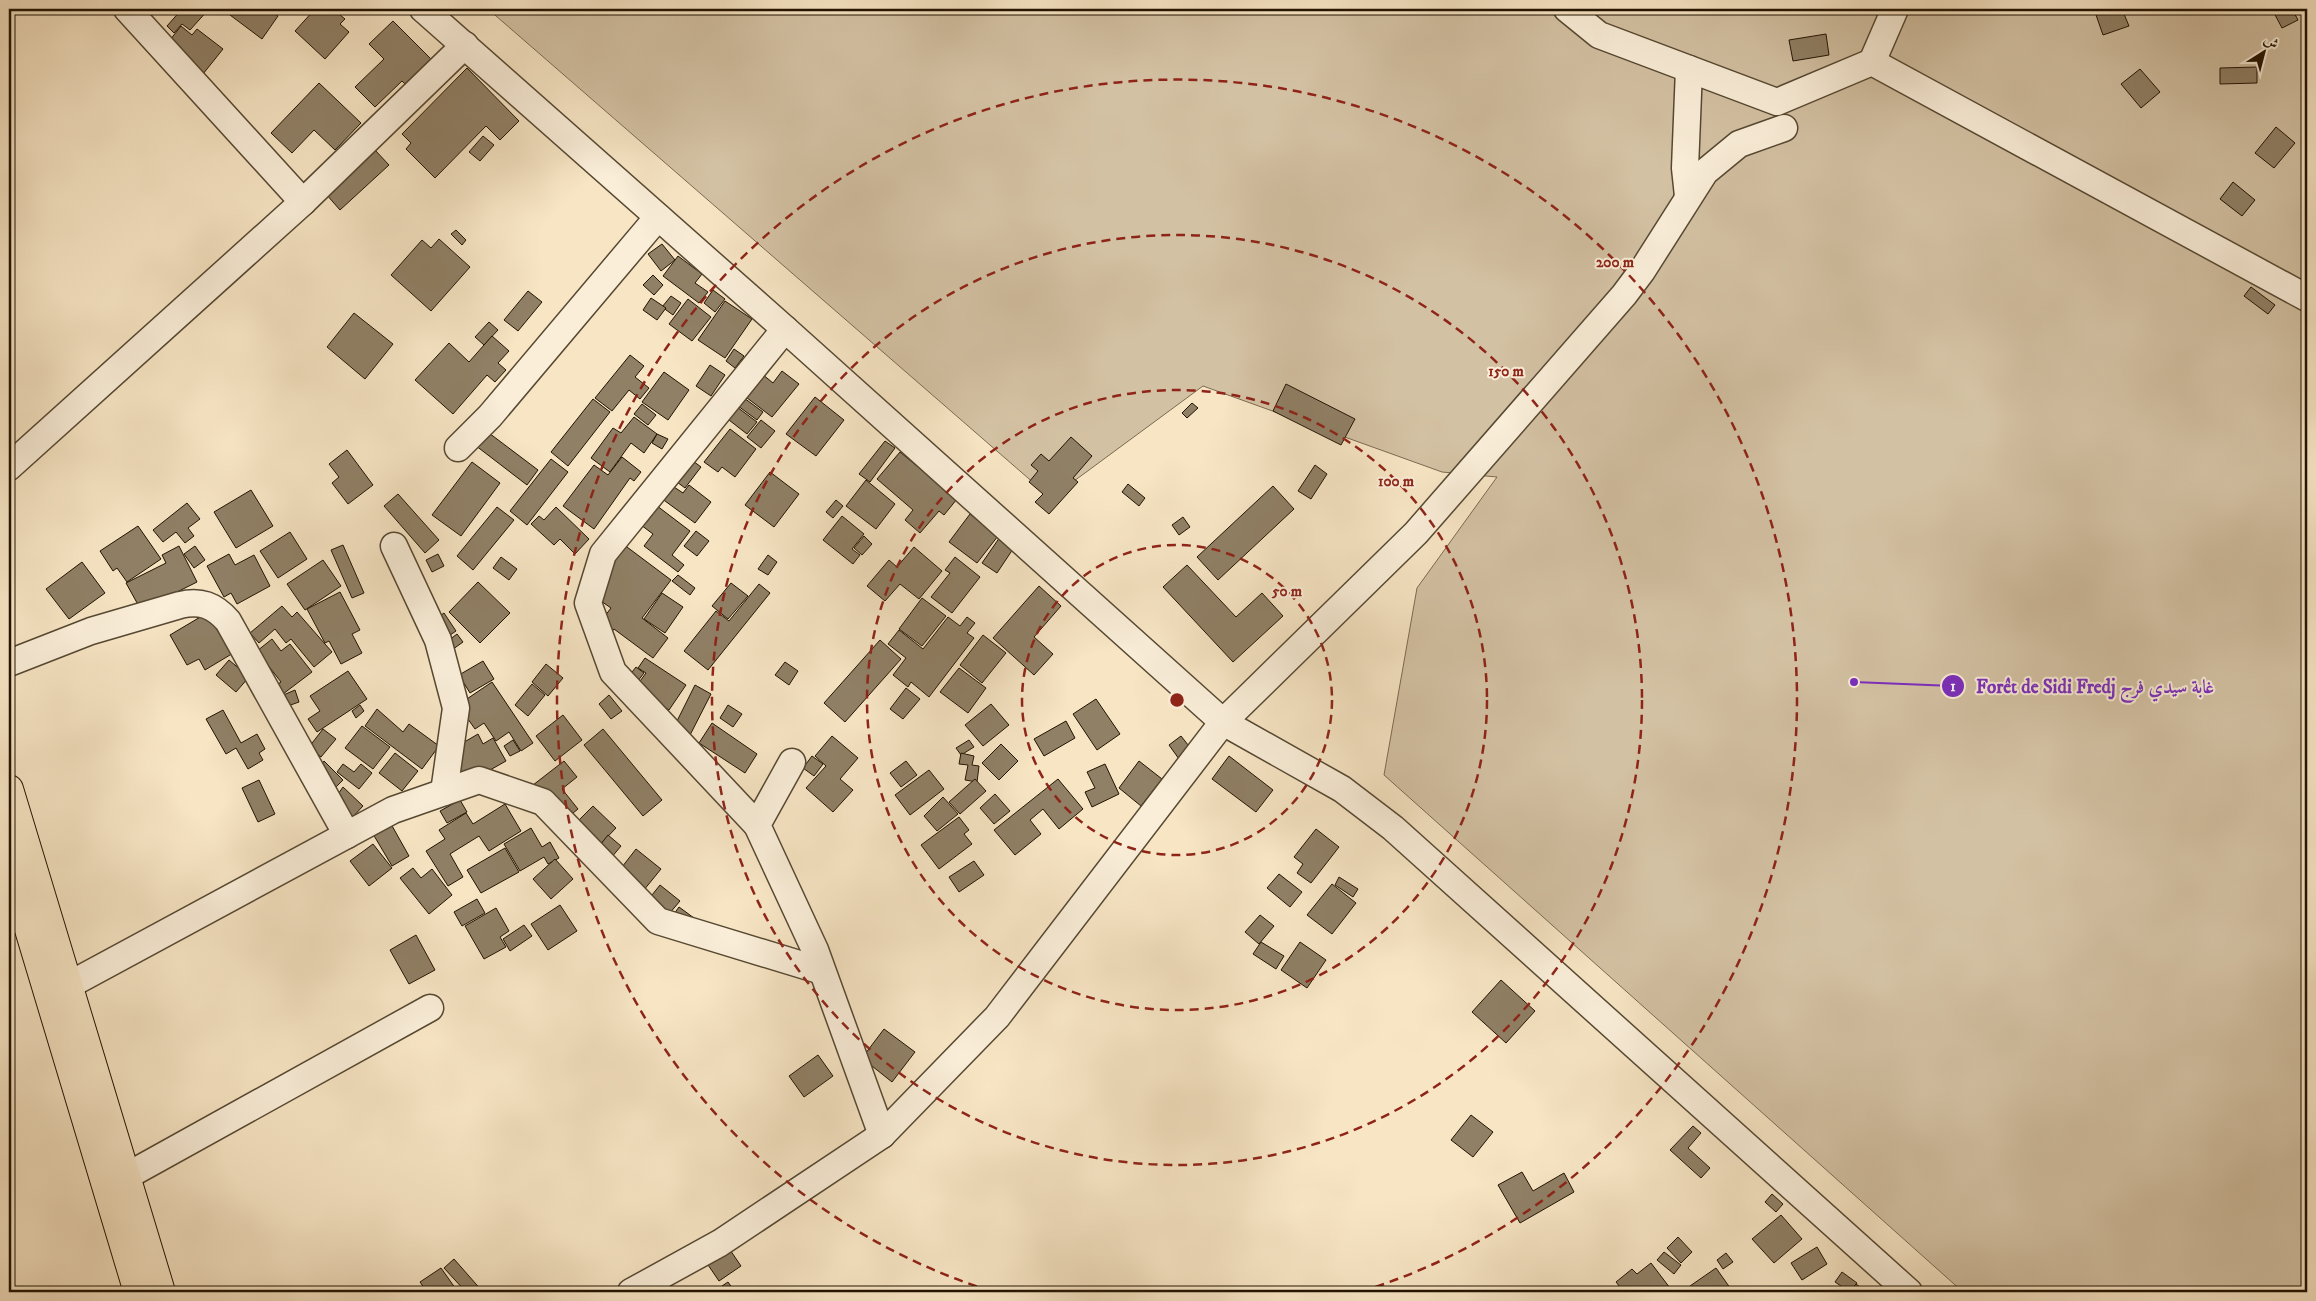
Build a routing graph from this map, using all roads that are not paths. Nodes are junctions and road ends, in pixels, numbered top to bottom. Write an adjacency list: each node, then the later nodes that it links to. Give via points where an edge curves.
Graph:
1 (127, 9): 10 (street)
2 (423, 9): 5 (street)
3 (1567, 9): 7 (street, via 1599,34)
4 (1895, 9): 6 (street)
5 (465, 46): 10 (street); 11 (street)
6 (1872, 62): 7 (street, via 1777,102); 12 (street)
7 (1689, 69): 9 (street, via 1685,168)
8 (1784, 128): 9 (street, via 1728,151 1705,172)
9 (1688, 196): 18 (street, via 1624,295 1422,526)
10 (304, 202): 15 (street)
11 (658, 217): 13 (street); 14 (street, via 490,416)
12 (2307, 298)
13 (785, 328): 18 (street); 22 (street, via 604,554 588,603 613,672)
14 (458, 448)
15 (9, 467)
16 (394, 546): 21 (street, via 438,640 456,708)
17 (9, 663): 23 (street, via 91,631 180,605 212,606 228,620)
18 (1223, 722): 28 (street, via 997,1017); 33 (street, via 1342,789 1393,828)
19 (792, 762): 22 (street)
20 (9, 789): 26 (main road)
21 (444, 792): 23 (street, via 393,810); 25 (street, via 480,780 542,802 658,921)
22 (757, 825): 25 (street)
23 (347, 835): 26 (street)
24 (9, 863): 30 (main road)
25 (822, 971): 28 (street)
26 (69, 985): 29 (main road)
27 (430, 1008): 29 (street)
28 (882, 1135): 32 (street, via 720,1244)
29 (125, 1177): 31 (main road)
30 (138, 1292)
31 (161, 1292)
32 (631, 1292)
33 (1909, 1292)

